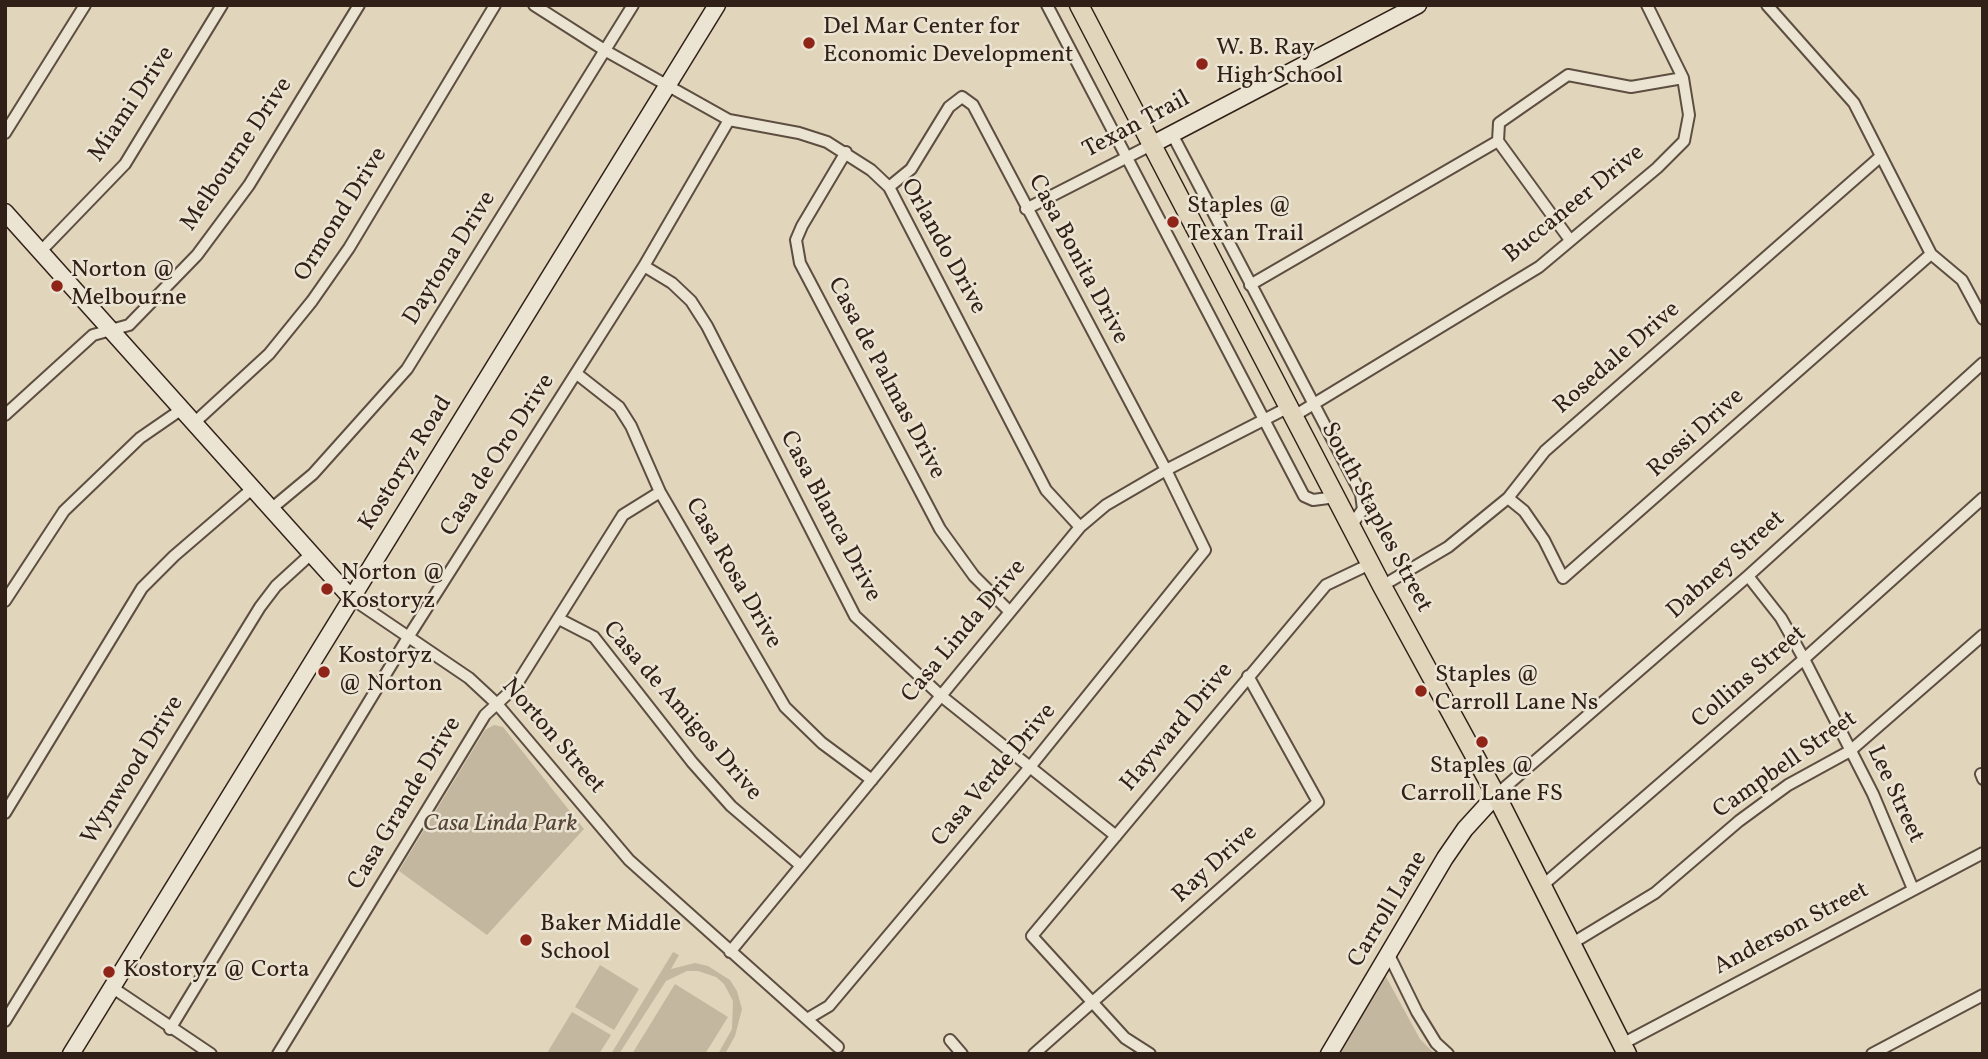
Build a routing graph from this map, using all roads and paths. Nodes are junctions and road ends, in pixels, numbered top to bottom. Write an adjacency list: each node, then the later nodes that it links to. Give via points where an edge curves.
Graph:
1 (85, 5): 17 (street)
2 (222, 5): 28 (street, Miami Drive, via 125,163)
3 (359, 5): 33 (street, Melbourne Drive, via 249,186 197,255 129,325)
4 (495, 5): 41 (street, Ormond Drive, via 349,248 312,301 269,354)
5 (534, 5): 13 (street, Orlando Drive)
6 (633, 5): 13 (street, Daytona Drive)
7 (717, 5): 15 (main road, Kostoryz Road)
8 (1047, 5): 23 (street)
9 (1079, 5): 20 (main road, South Staples Street)
10 (1418, 5): 18 (main road, Texan Trail)
11 (1647, 5): 14 (street, Buccaneer Drive)
12 (1767, 5): 22 (street, via 1854,103)
13 (606, 51): 15 (street, Orlando Drive); 48 (street, Daytona Drive, via 407,369 313,474)
14 (1683, 78): 19 (street, via 1631,88 1568,75 1499,123); 27 (street, Buccaneer Drive, via 1689,115 1684,141)
15 (667, 86): 16 (street, Orlando Drive); 56 (main road, Kostoryz Road)
16 (729, 120): 21 (street, Orlando Drive, via 799,133); 30 (street, Casa de Oro Drive)
17 (5, 133)
18 (1172, 134): 20 (main road, Texan Trail); 31 (street)
19 (1498, 141): 27 (street); 31 (street)
20 (1153, 144): 23 (street, Texan Trail); 38 (main road, South Staples Street)
21 (846, 152): 24 (street, Orlando Drive); 58 (street, Casa de Palmas Drive, via 796,240 800,262 940,529 974,576)
22 (1880, 157): 29 (street); 46 (street, Rosedale Drive, via 1545,451)
23 (1126, 158): 25 (street, Texan Trail); 40 (street)
24 (889, 187): 25 (street, Casa Bonita Drive, via 911,169 949,107 962,97 973,105); 50 (street, Orlando Drive, via 1046,489)
25 (1026, 209): 42 (street, Casa Bonita Drive)
26 (5, 212): 28 (main road, Norton Street)
27 (1570, 240): 36 (street, Buccaneer Drive, via 1539,267)
28 (41, 251): 33 (main road, Norton Street)
29 (1931, 254): 32 (street, via 1962,280); 46 (street, Rossi Drive, via 1563,579 1537,530)
30 (644, 266): 35 (street, Casa de Oro Drive); 64 (street, Casa Blanca Drive, via 691,301 707,326 855,616)
31 (1250, 285): 36 (street)
32 (1983, 319)
33 (112, 331): 37 (main road, Norton Street); 39 (street, Melbourne Drive, via 93,335)
34 (1983, 363): 54 (street, Dabney Street)
35 (577, 374): 44 (street, Casa Rosa Drive, via 619,407); 61 (street, Casa de Oro Drive)
36 (1313, 404): 38 (street, Buccaneer Drive); 49 (street, via 1361,494 1363,509)
37 (182, 409): 41 (main road, Norton Street); 57 (street, via 140,439 64,511)
38 (1291, 412): 40 (street, Casa Linda Drive); 45 (main road, South Staples Street)
39 (5, 415)
40 (1264, 420): 42 (street, Casa Linda Drive); 45 (street, via 1304,496 1313,500)
41 (194, 423): 43 (main road, Norton Street)
42 (1166, 470): 50 (street, Casa Linda Drive, via 1106,505); 51 (street, Casa Bonita Drive)
43 (253, 488): 48 (main road, Norton Street); 70 (street, via 142,588)
44 (660, 492): 59 (street, Casa Grande Drive, via 622,516); 68 (street, Casa Rosa Drive, via 785,707 822,743)
45 (1336, 497): 49 (main road, South Staples Street)
46 (1508, 498): 55 (street, Rosedale Drive, via 1448,547)
47 (1983, 498): 62 (street, Collins Street)
48 (271, 509): 52 (main road, Norton Street)
49 (1351, 526): 53 (main road, South Staples Street)
50 (1080, 527): 58 (street, Casa Linda Drive)
51 (1205, 550): 67 (street, Casa Verde Drive)
52 (311, 554): 56 (main road, Norton Street); 83 (street, Wynwood Drive, via 260,607)
53 (1370, 564): 55 (main road, South Staples Street); 63 (street, Hayward Drive, via 1326,586)
54 (1748, 576): 62 (street, Lee Street, via 1781,618); 69 (street, Dabney Street)
55 (1382, 586): 69 (main road, South Staples Street)
56 (351, 598): 61 (street, Norton Street); 79 (main road, Kostoryz Road)
57 (5, 601)
58 (1009, 611): 64 (street, Casa Linda Drive)
59 (559, 618): 65 (street, Casa Grande Drive, via 515,687); 73 (street, Casa de Amigos Drive, via 594,637 731,806)
60 (1983, 635): 66 (street, Campbell Street)
61 (407, 639): 65 (street, Norton Street, via 469,678); 84 (street, Casa de Oro Drive)
62 (1804, 659): 66 (street, Lee Street); 74 (street, Collins Street)
63 (1248, 676): 71 (street, Hayward Drive); 81 (street, Ray Drive, via 1318,802)
64 (940, 695): 67 (street, Casa Blanca Drive); 68 (street, Casa Linda Drive)
65 (497, 704): 77 (street, Norton Street, via 629,860); 90 (street, Casa Grande Drive, via 485,715)
66 (1850, 751): 75 (street, Lee Street); 76 (street, Campbell Street, via 1788,785 1655,893)
67 (1030, 767): 71 (street, Casa Blanca Drive); 82 (street, Casa Verde Drive, via 829,1006)
68 (872, 780): 73 (street, Casa Linda Drive)
69 (1496, 795): 74 (main road, South Staples Street); 78 (main road, Carroll Lane, via 1465,829)
70 (5, 813)
71 (1116, 835): 81 (street, Hayward Drive, via 1032,936)
72 (1983, 853): 75 (street, Anderson Street)
73 (800, 865): 77 (street, Casa Linda Drive)
74 (1542, 886): 76 (main road, South Staples Street)
75 (1913, 889): 87 (street, Anderson Street)
76 (1571, 944): 87 (main road, South Staples Street)
77 (730, 952): 82 (street, Norton Street)
78 (1389, 955): 94 (main road, Carroll Lane); 95 (street, via 1417,1012)
79 (113, 988): 84 (street); 88 (main road, Kostoryz Road)
80 (1983, 995): 96 (street)
81 (1092, 1002): 92 (street, Ray Drive); 93 (street, via 1125,1038)
82 (807, 1019): 86 (street, Norton Street)
83 (5, 1021)
84 (170, 1029): 89 (street)
85 (950, 1040): 91 (street)
86 (838, 1047)
87 (1624, 1049)
88 (71, 1054)
89 (211, 1054)
90 (278, 1054)
91 (962, 1054)
92 (1034, 1054)
93 (1150, 1054)
94 (1329, 1054)
95 (1448, 1054)
96 (1872, 1054)

